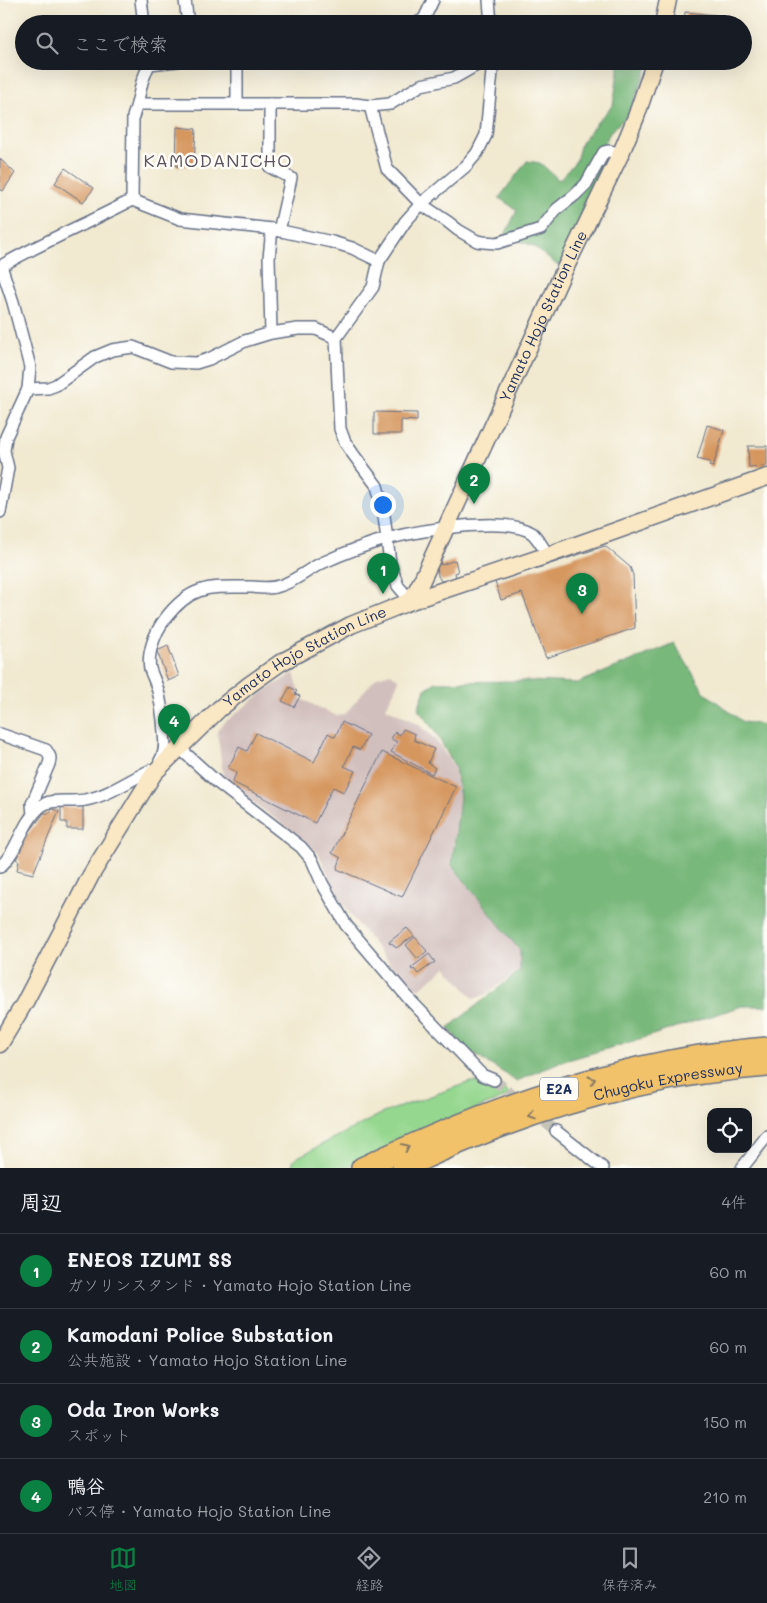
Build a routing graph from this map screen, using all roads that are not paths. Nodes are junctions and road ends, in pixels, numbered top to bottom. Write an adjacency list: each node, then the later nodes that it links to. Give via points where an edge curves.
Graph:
1 (140, 0): 6 (street)
2 (185, 0): 7 (street)
3 (434, 0): 8 (street)
4 (489, 0): 9 (street)
5 (668, 0): 10 (main road)
6 (142, 15)
7 (187, 15)
8 (426, 15)
9 (490, 15)
10 (665, 15)
11 (146, 70): 16 (street)
12 (236, 70): 17 (street)
13 (468, 70): 19 (street, via 454,78 421,86 390,104)
14 (492, 70): 22 (street, via 486,135 477,153)
15 (651, 70): 20 (main road, Yamato Hojo Station Line)
16 (138, 104): 17 (street); 21 (street, via 133,117)
17 (237, 104): 18 (street)
18 (270, 104): 19 (street); 23 (street, via 270,167 291,178)
19 (370, 106): 22 (street, via 387,169)
20 (621, 153): 22 (street, via 604,152 586,184 557,209 541,229 497,242 477,241); 30 (main road, Yamato Hojo Station Line)
21 (132, 200): 23 (street, via 180,219); 27 (street, via 1,266 30,367)
22 (421, 204): 24 (street)
23 (276, 230): 24 (street, via 352,248); 25 (street, via 269,258)
24 (379, 261): 26 (street, via 373,287)
25 (271, 333): 26 (street, via 316,329); 27 (street, via 196,363 171,362 133,347 112,350 95,357 56,385)
26 (336, 338): 31 (street, via 340,429 345,442 376,486 383,508)
27 (28, 389): 29 (street, via 6,437 4,451 8,468)
28 (767, 477): 32 (main road)
29 (0, 512)
30 (446, 528): 31 (street); 32 (street, via 510,525 532,533); 33 (main road, Yamato Hojo Station Line)
31 (386, 539): 33 (street, via 398,586); 36 (street, via 320,564 282,585 267,588 211,587 192,594 173,608 158,630 150,653 150,668 162,711 165,741)
32 (548, 555): 33 (main road)
33 (411, 601): 35 (main road, Yamato Hojo Station Line, via 351,625 280,663 219,710)
34 (0, 734): 37 (street, via 46,750 49,754 49,764 32,804)
35 (180, 746): 36 (main road, Yamato Hojo Station Line); 42 (street, via 218,783 301,847 312,860 346,925 452,1045 482,1075)
36 (158, 768): 37 (street, via 93,798 48,802); 39 (main road, Yamato Hojo Station Line, via 91,875)
37 (33, 814): 38 (street)
38 (0, 867)
39 (0, 1044)
40 (767, 1048): 45 (highway, Chugoku Expressway / E2A, one-way to 40, via 485,1114 554,1090 618,1072)
41 (767, 1066): 46 (highway, Chugoku Expressway / E2A, one-way to 46, via 686,1076 561,1106)
42 (494, 1080)
43 (556, 1131): 47 (street)
44 (767, 1136): 48 (street)
45 (362, 1168)
46 (403, 1168)
47 (603, 1168)
48 (742, 1168)

